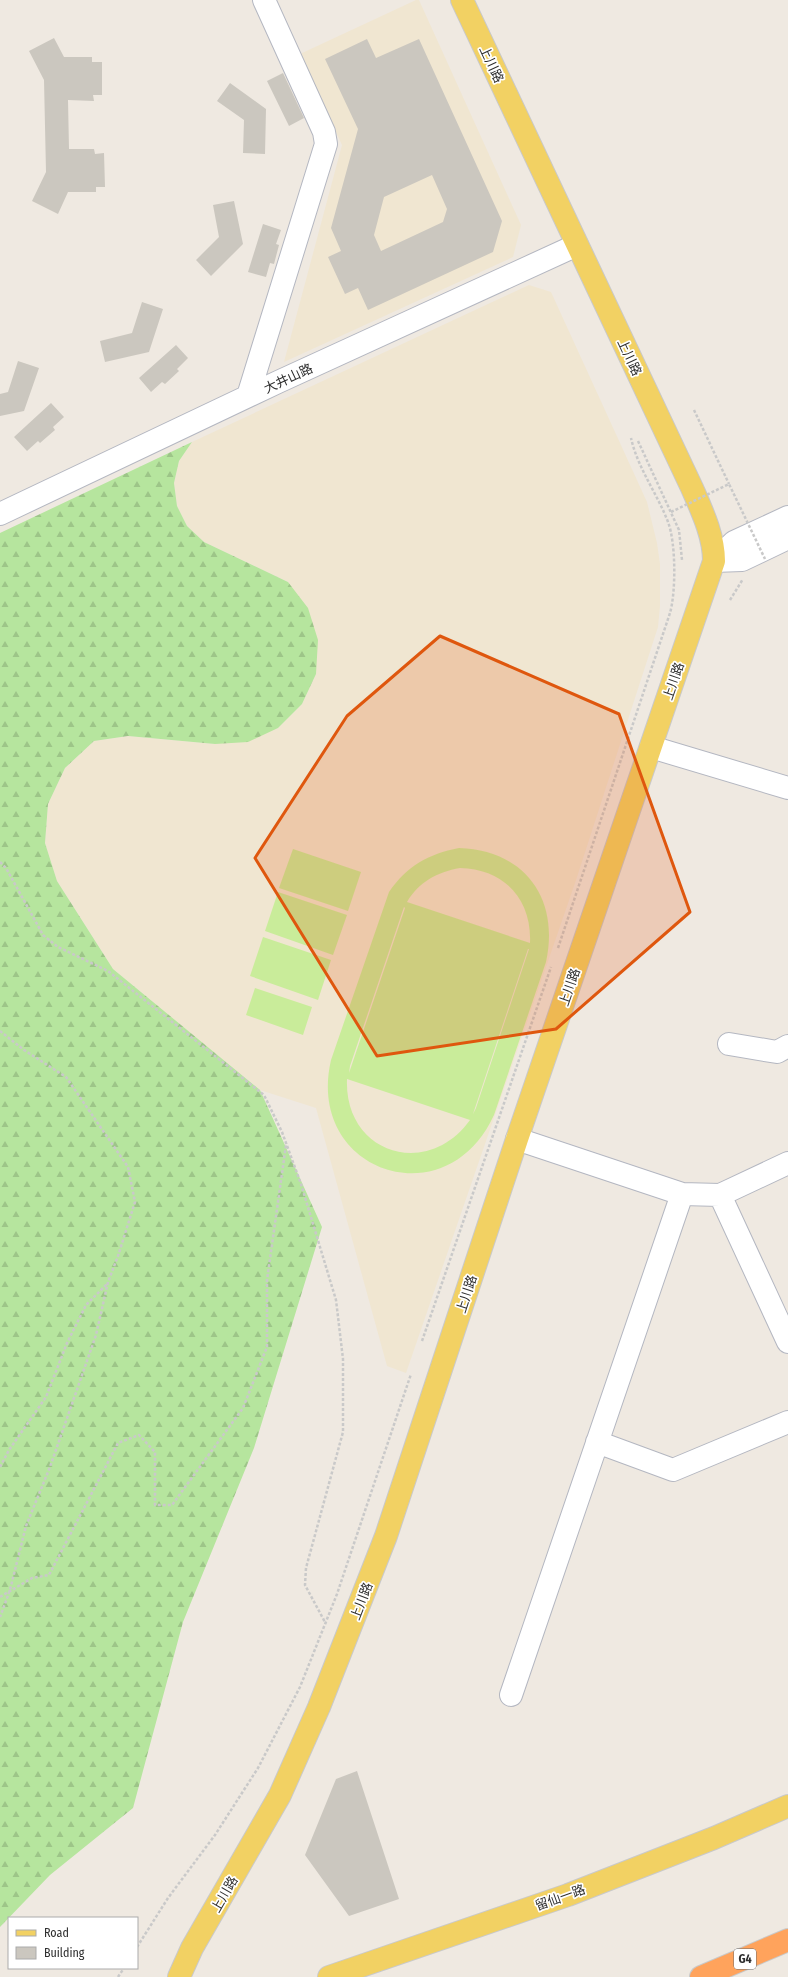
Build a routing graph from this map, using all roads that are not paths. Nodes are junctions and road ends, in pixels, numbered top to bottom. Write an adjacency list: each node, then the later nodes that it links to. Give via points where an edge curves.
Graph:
1 (264, 0): 4 (street, via 324,132 326,144)
2 (462, 0): 3 (main road, 上川路)
3 (577, 245): 4 (street, 大井山路); 8 (main road, 上川路, via 695,495 706,521)
4 (248, 396): 5 (street, 大井山路)
5 (0, 514)
6 (788, 517): 8 (street, via 734,542)
7 (788, 538): 8 (street, via 742,560)
8 (714, 561): 9 (main road, 上川路)
9 (651, 747): 10 (street); 13 (main road, 上川路)
10 (788, 788)
11 (729, 1044): 12 (street, via 777,1052)
12 (788, 1046)
13 (517, 1139): 15 (street); 23 (main road, 上川路, via 386,1536 319,1707 280,1795 192,1948)
14 (788, 1164): 16 (street)
15 (682, 1194): 16 (street); 19 (street)
16 (720, 1195): 17 (street)
17 (788, 1342)
18 (788, 1422): 19 (street, via 672,1470)
19 (597, 1442): 20 (street)
20 (511, 1695)
21 (788, 1806): 24 (main road, 留仙一路, via 568,1895)
22 (788, 1940): 25 (highway, G4)
23 (179, 1977)
24 (329, 1977)
25 (701, 1977)

